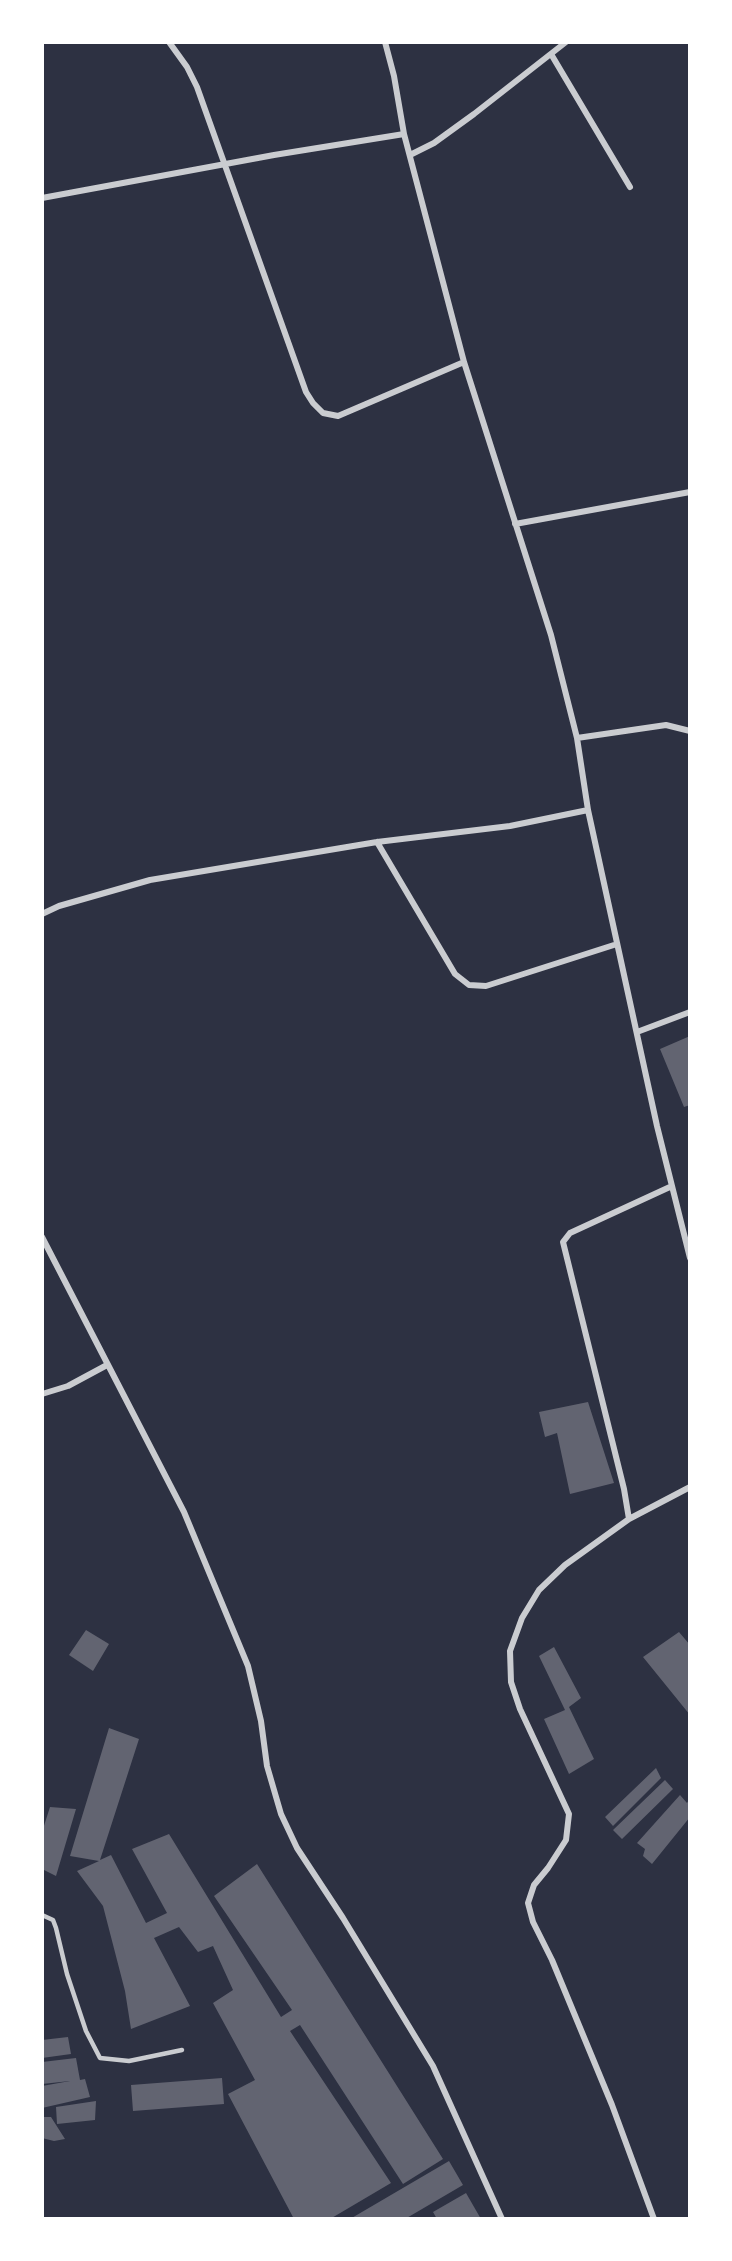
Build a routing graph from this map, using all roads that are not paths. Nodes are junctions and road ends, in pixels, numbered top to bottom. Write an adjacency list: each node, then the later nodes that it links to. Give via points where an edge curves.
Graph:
1 (169, 42): 7 (street, via 197,87)
2 (385, 42): 5 (street)
3 (566, 42): 4 (street)
4 (551, 54): 6 (street, via 442,137); 8 (street)
5 (404, 134): 6 (street); 7 (street)
6 (410, 155): 10 (street)
7 (224, 164): 9 (street); 10 (street, via 306,392 323,413 338,416)
8 (630, 187)
9 (42, 198)
10 (464, 362): 12 (street)
11 (690, 492): 12 (street)
12 (515, 524): 14 (street, via 551,635)
13 (690, 731): 14 (street, via 666,725)
14 (577, 738): 15 (street)
15 (588, 810): 16 (street, via 510,826); 18 (street)
16 (377, 842): 17 (street, via 150,880); 18 (street, via 455,974 469,985 486,986)
17 (42, 914)
18 (617, 944): 20 (street)
19 (690, 1012): 20 (street)
20 (637, 1032): 21 (street)
21 (672, 1186): 23 (street); 27 (street, via 570,1233 563,1242)
22 (42, 1237): 24 (street)
23 (690, 1258)
24 (107, 1365): 25 (street, via 68,1386); 30 (street, via 184,1512 248,1666 267,1766 281,1814 297,1848 434,2066)
25 (42, 1394)
26 (690, 1487): 27 (street)
27 (629, 1519): 31 (street, via 564,1565 539,1590 522,1618 510,1651 511,1682 569,1814 566,1840 534,1885 528,1903 533,1923 612,2105)
28 (42, 1915): 29 (lane, via 53,1920 86,2031 100,2058 129,2061)
29 (182, 2050)
30 (502, 2219)
31 (654, 2219)

